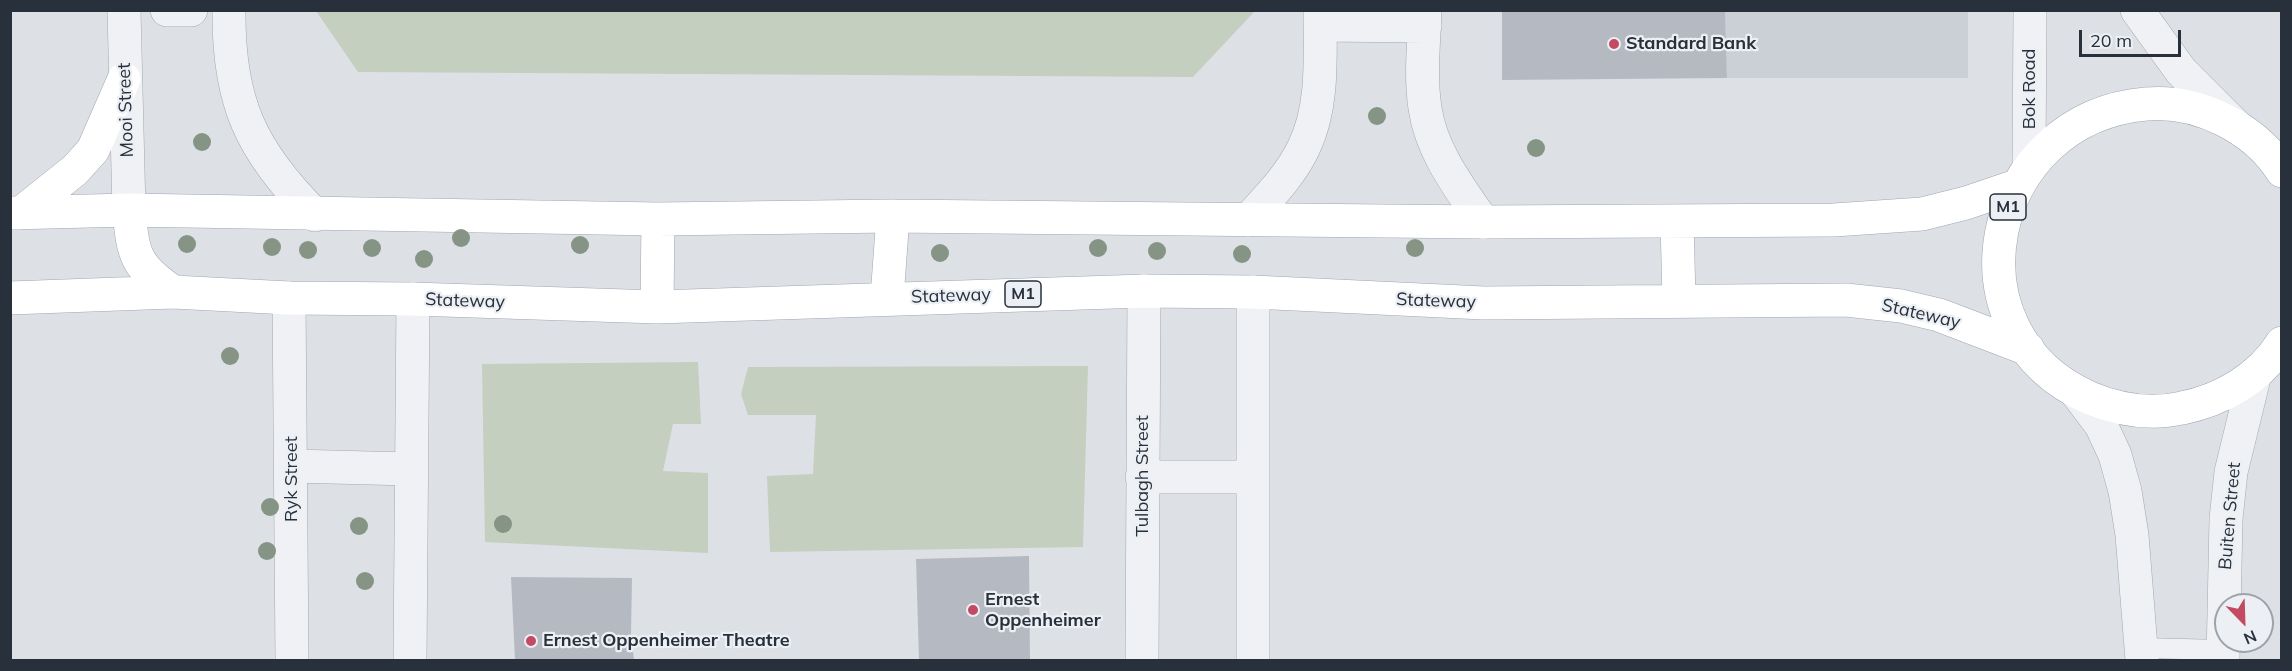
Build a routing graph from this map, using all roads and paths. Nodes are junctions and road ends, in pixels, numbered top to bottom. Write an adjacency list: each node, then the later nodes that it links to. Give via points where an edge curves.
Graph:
1 (124, 10): 9 (street, Mooi Street)
2 (168, 10): 3 (street)
3 (191, 10)
4 (229, 10): 15 (street, via 234,78 249,127 263,156 283,183)
5 (2030, 10): 12 (street, Bok Road)
6 (2138, 10): 10 (street, via 2181,71)
7 (1320, 18): 8 (street); 18 (street, via 1319,82 1314,119 1305,146 1290,171)
8 (1425, 18): 20 (street, via 1423,84 1431,131 1456,182)
9 (124, 79): 13 (street, Mooi Street); 14 (main road, via 93,150 75,170)
10 (2238, 128): 11 (main road, M1); 12 (main road, M1, via 2185,106 2126,106 2072,127 2048,145)
11 (2281, 168)
12 (2023, 176): 19 (main road, M1, via 1966,203 1922,214 1878,219); 31 (main road, M1, via 2005,213 1999,269 2007,306)
13 (129, 210): 14 (main road, M1); 15 (main road, M1); 22 (main road, via 136,257 147,274)
14 (16, 213)
15 (315, 215): 17 (main road, M1)
16 (893, 216): 17 (main road, M1); 18 (main road, M1); 26 (main road)
17 (658, 219): 29 (main road)
18 (1248, 220): 20 (main road, M1)
19 (1677, 221): 20 (main road, M1); 28 (main road)
20 (1483, 222)
21 (1144, 291): 23 (main road, Stateway / M1); 26 (main road, Stateway / M1); 36 (street, Tulbagh Street)
22 (173, 292): 24 (main road, Stateway / M1); 25 (main road, Stateway / M1)
23 (1253, 292): 28 (main road, Stateway / M1, via 1484,303); 37 (street)
24 (10, 298)
25 (289, 298): 27 (main road, Stateway / M1); 34 (street, Ryk Street)
26 (887, 298): 29 (main road, Stateway / M1)
27 (413, 299): 29 (main road, Stateway / M1); 35 (street)
28 (1678, 300): 31 (main road, Stateway / M1, via 1846,300 1901,306 1939,315)
29 (657, 307)
30 (2280, 346): 32 (main road, M1)
31 (2028, 348): 33 (main road, M1)
32 (2255, 374): 33 (main road, M1, via 2200,405 2169,411 2136,411 2105,405); 39 (street, Buiten Street, via 2231,472)
33 (2076, 392): 38 (street, via 2101,425 2125,491)
34 (291, 466): 35 (street); 40 (street, Ryk Street)
35 (410, 469): 41 (street)
36 (1142, 477): 37 (street); 42 (street, Tulbagh Street)
37 (1253, 477): 43 (street)
38 (2142, 654): 39 (lane)
39 (2223, 655)
40 (292, 660)
41 (410, 660)
42 (1142, 660)
43 (1253, 660)

